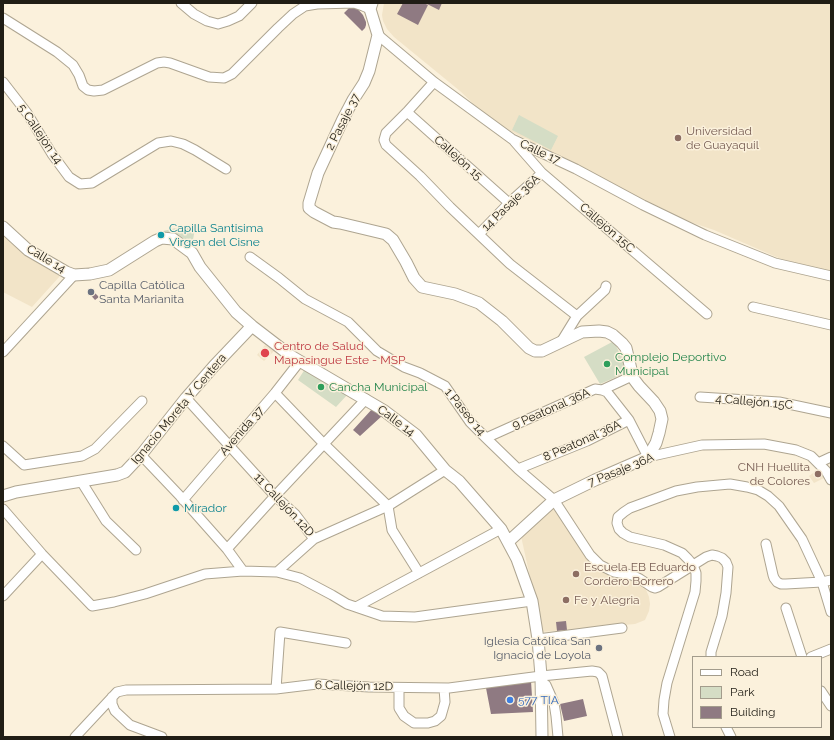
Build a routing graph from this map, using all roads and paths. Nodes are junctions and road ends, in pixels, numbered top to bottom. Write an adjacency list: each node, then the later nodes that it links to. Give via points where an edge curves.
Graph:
1 (181, 3): 2 (street, via 194,14 218,24 239,16)
2 (252, 3)
3 (354, 3): 4 (street); 5 (street, via 304,6 232,74 224,78 209,77 164,62 103,90 94,91 83,86 73,65 58,52)
4 (371, 6): 6 (street)
5 (3, 18)
6 (378, 35): 8 (street, Calle 17); 25 (street, 2 Pasaje 37, via 369,71 318,173 308,203 309,208 333,222 386,234 393,240 414,278 422,287 455,294 479,303 534,351 542,351)
7 (3, 82): 11 (street, 5 Callejón 14, via 27,113 69,177 80,184 92,183 158,143 171,141 183,144)
8 (434, 82): 9 (street); 10 (street, Calle 17)
9 (407, 112): 13 (street, Callejón 15); 15 (street, via 386,133 386,145)
10 (512, 139): 12 (street, Callejón 15C); 18 (street, Calle 17, via 576,168 705,235 775,263)
11 (226, 168)
12 (542, 172): 13 (street, 14 Pasaje 36A); 21 (street, Callejón 15C)
13 (509, 203): 15 (street, 14 Pasaje 36A)
14 (3, 227): 17 (street, Calle 14, via 28,250)
15 (479, 234): 22 (street, via 510,264)
16 (250, 257): 37 (street, 1 Paseo 14, via 305,299 348,322 377,351 445,386 470,422)
17 (74, 275): 24 (street, Calle 14, via 109,270 155,241 162,238 173,239 192,253 236,312); 26 (street)
18 (831, 276)
19 (606, 286): 22 (street, via 605,290)
20 (753, 307): 23 (street)
21 (707, 314)
22 (577, 316): 25 (street)
23 (831, 324)
24 (252, 326): 27 (street, Calle 14); 32 (street, Ignacio Moreta Y Centera)
25 (562, 342): 28 (street, via 582,332 607,332 626,348)
26 (3, 352)
27 (300, 361): 30 (street, Avenida 37); 33 (street, Calle 14)
28 (632, 376): 29 (street); 42 (street, via 657,406 662,420 656,443)
29 (602, 390): 36 (street, 9 Peatonal 36A, via 607,392); 37 (street, 9 Peatonal 36A, via 595,389)
30 (275, 394): 38 (street); 40 (street, Avenida 37)
31 (700, 397): 35 (street, 4 Callejón 15C, via 779,402)
32 (186, 398): 40 (street, 11 Callejón 12D); 41 (street, Ignacio Moreta Y Centera)
33 (366, 400): 38 (street); 46 (street, Calle 14, via 416,434)
34 (142, 401): 39 (street, via 95,449 82,456 24,465)
35 (831, 413)
36 (629, 420): 42 (street, 8 Peatonal 36A); 45 (street, 8 Peatonal 36A, via 587,441)
37 (486, 438): 45 (street, 1 Paseo 14)
38 (324, 444): 50 (street); 53 (street)
39 (3, 446)
40 (229, 446): 50 (street, 11 Callejón 12D); 51 (street, Avenida 37)
41 (141, 455): 48 (street, Ignacio Moreta Y Centera, via 122,474); 51 (street)
42 (648, 457): 44 (street, 7 Pasaje 36A, via 702,445 764,444 796,450 811,456); 52 (street, 7 Pasaje 36A)
43 (831, 457): 44 (street)
44 (818, 463): 47 (street, 7 Pasaje 36A)
45 (518, 469): 52 (street, 1 Paseo 14)
46 (445, 470): 53 (street, 11 Callejón 12D); 55 (street, Calle 14, via 459,481)
47 (831, 480)
48 (81, 481): 49 (street, Ignacio Moreta Y Centera); 60 (street, via 106,521)
49 (3, 496)
50 (275, 496): 56 (street, 11 Callejón 12D, via 295,514); 59 (street)
51 (183, 500): 59 (street)
52 (554, 500): 57 (street, 7 Pasaje 36A); 62 (street, 1 Paseo 14, via 590,555 600,565 614,572 632,575 655,588)
53 (388, 506): 56 (street, 11 Callejón 12D); 65 (street, via 392,530)
54 (3, 509): 61 (street)
55 (501, 529): 57 (street, Calle 14); 65 (street)
56 (314, 539): 64 (street)
57 (508, 542): 68 (street, Calle 14)
58 (766, 544): 66 (street, via 777,582 786,584)
59 (227, 549): 63 (street)
60 (136, 550)
61 (42, 554): 63 (street, via 92,606 145,594 205,574); 67 (street)
62 (693, 565): 66 (street, via 682,552 623,533 617,523 618,517 630,508 676,491 730,484 758,490 779,506); 76 (street, via 712,555 722,558 728,568 722,616); 93 (street, via 696,573 695,592 664,700 663,714)
63 (243, 572): 64 (street)
64 (277, 572): 69 (street, via 300,578)
65 (419, 573): 69 (street)
66 (827, 581): 71 (street)
67 (3, 596)
68 (532, 601): 69 (street, via 415,617 382,616); 73 (street, Calle 14)
69 (356, 607)
70 (786, 608): 77 (street)
71 (831, 612)
72 (622, 628): 73 (street)
73 (538, 639): 79 (street, Calle 14)
74 (346, 643): 82 (street, via 280,632)
75 (831, 649): 78 (street)
76 (711, 656)
77 (802, 656)
78 (814, 656)
79 (541, 679): 81 (street, 6 Callejón 12D); 90 (street, Calle 14); 91 (street, via 554,703); 92 (street, 6 Callejón 12D, via 598,672 602,676)
80 (399, 688): 81 (street, 6 Callejón 12D); 81 (street, via 399,708 404,716 414,723 428,723 440,716 445,702); 82 (street, 6 Callejón 12D, via 317,684)
81 (444, 688)
82 (276, 689): 84 (street, 6 Callejón 12D, via 126,690 117,692)
83 (822, 692): 85 (street)
84 (112, 697): 87 (street, via 115,711 130,725); 88 (street)
85 (831, 706)
86 (726, 728): 94 (street)
87 (149, 735): 89 (street)
88 (75, 737)
89 (162, 737)
90 (542, 737)
91 (558, 737)
92 (618, 737)
93 (670, 737)
94 (731, 737)

